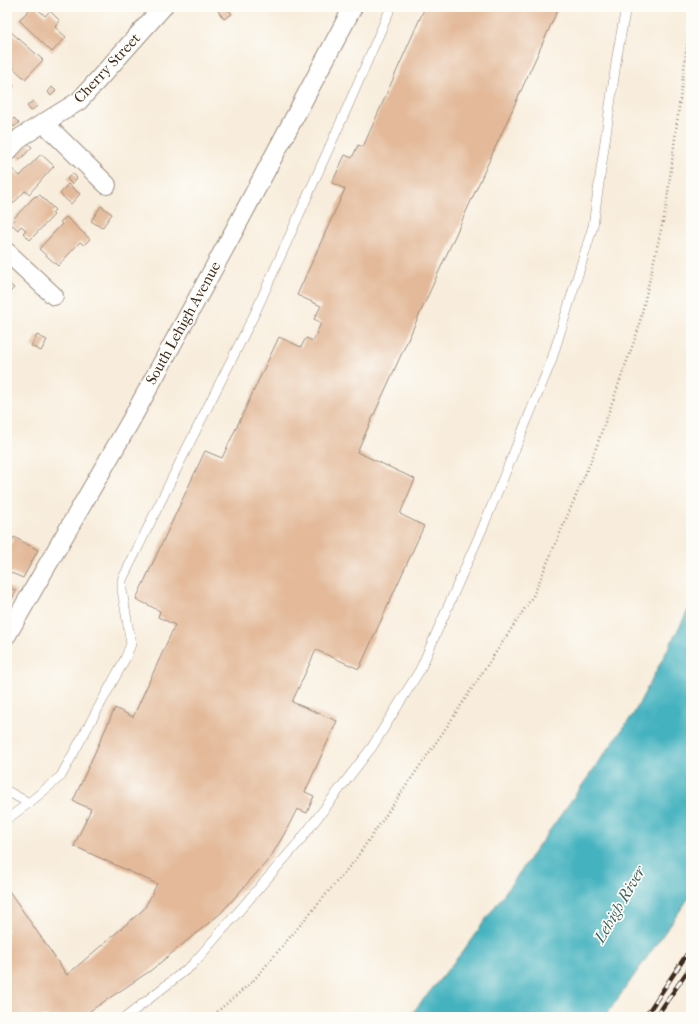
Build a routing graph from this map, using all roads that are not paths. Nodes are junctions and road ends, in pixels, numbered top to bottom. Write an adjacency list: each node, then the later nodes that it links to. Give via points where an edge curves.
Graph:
1 (163, 7): 5 (street, Cherry Street, via 79,101)
2 (353, 7): 10 (street, South Lehigh Avenue, via 130,422)
3 (391, 7): 12 (lane, via 255,313 122,580 131,644 125,659 61,776)
4 (626, 7): 14 (lane, via 593,226 551,362 484,527 420,670 372,747 298,843 192,965)
5 (44, 123): 6 (street, Cherry Street, via 21,138); 7 (street)
6 (7, 152)
7 (107, 185)
8 (7, 252): 9 (street)
9 (54, 296)
10 (7, 635)
11 (7, 790): 12 (lane)
12 (29, 803): 13 (lane)
13 (7, 819)
14 (126, 1017)

